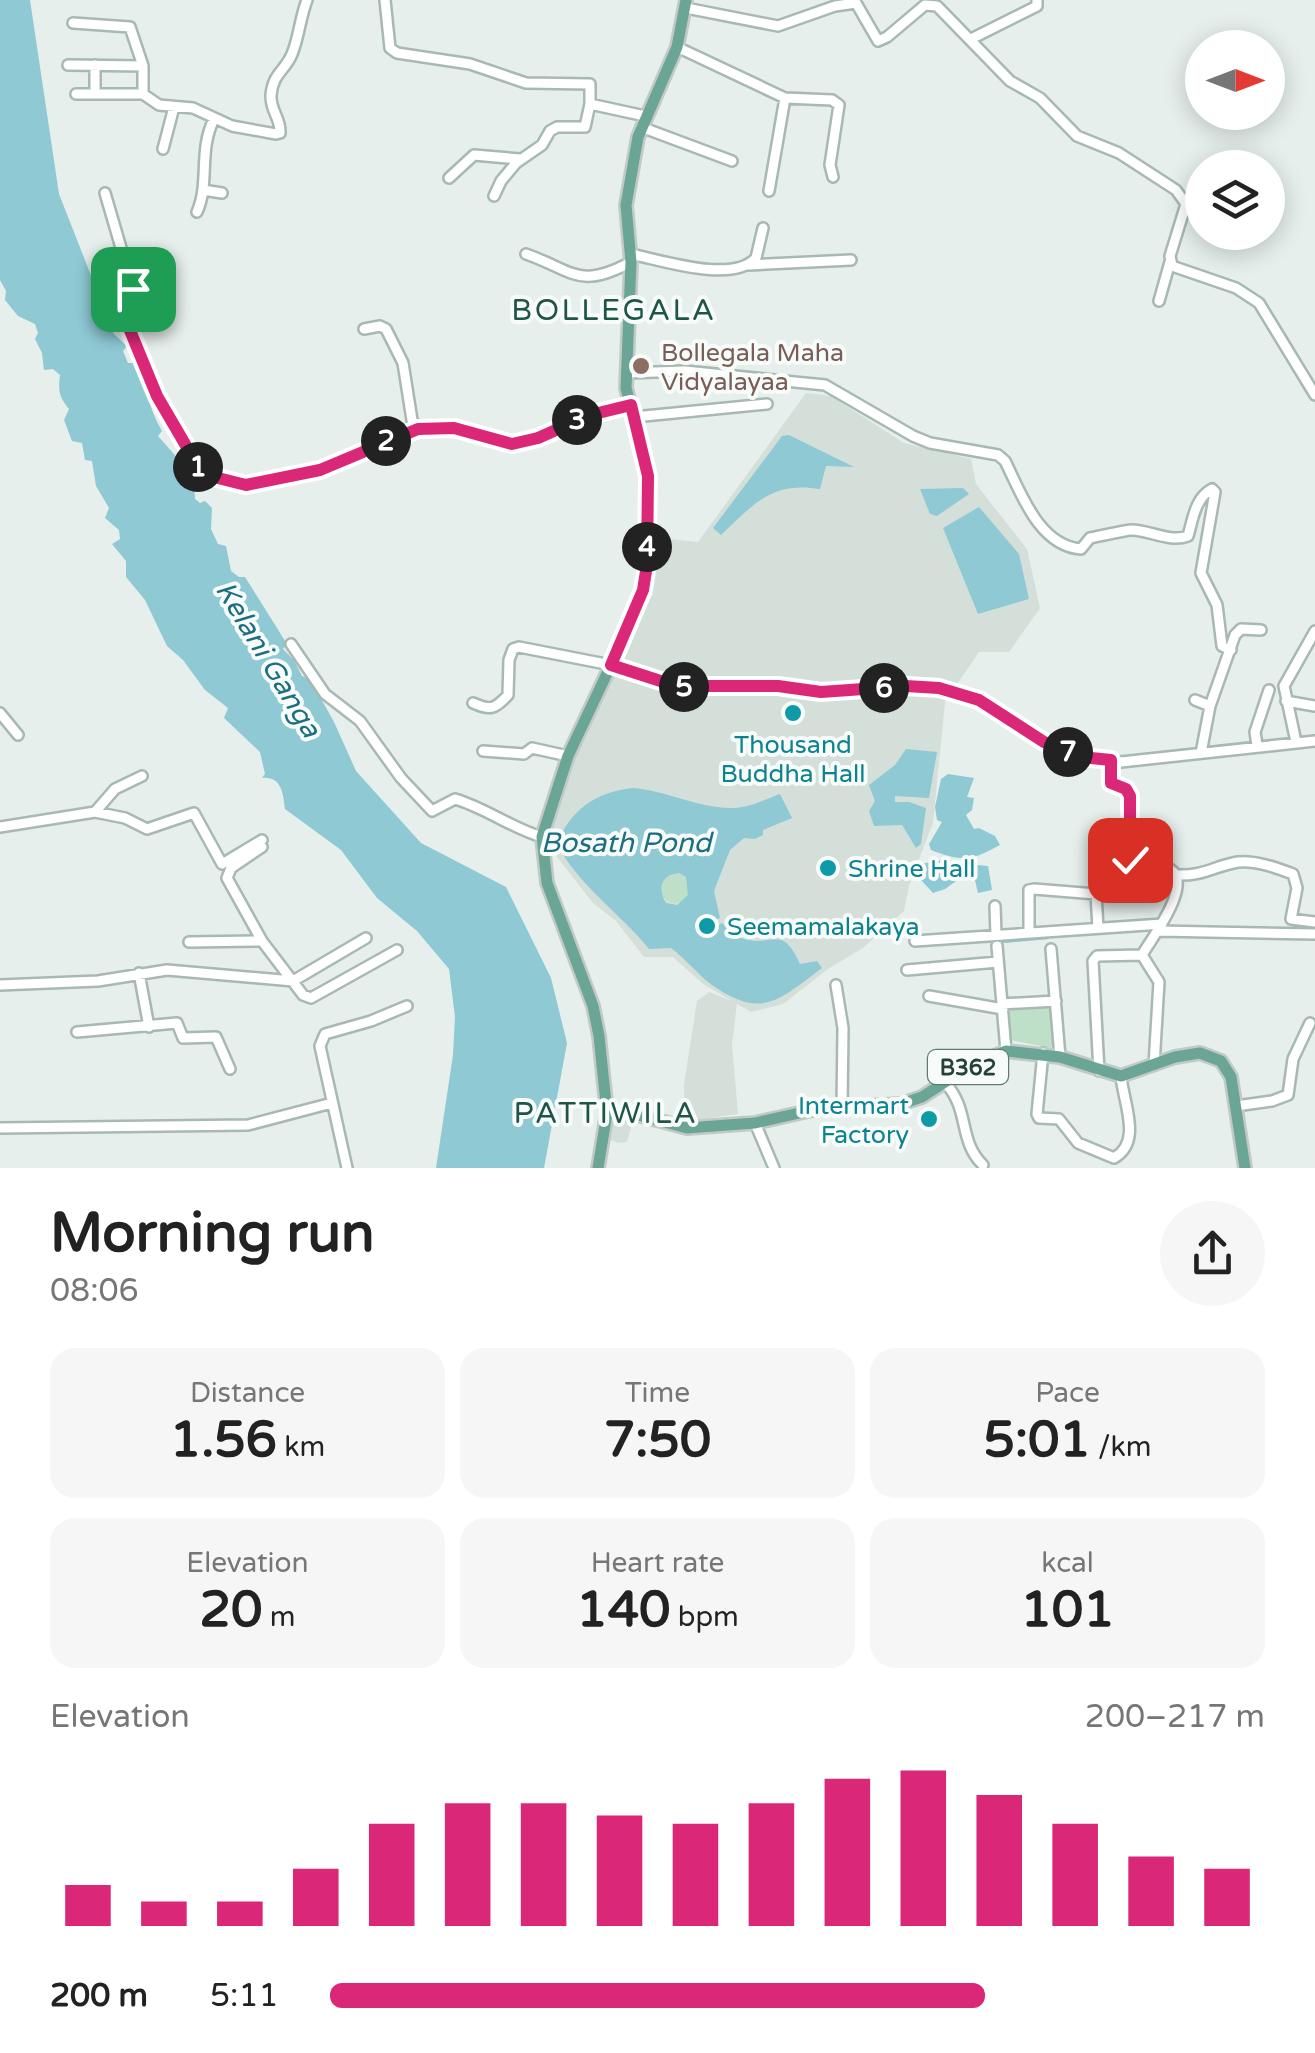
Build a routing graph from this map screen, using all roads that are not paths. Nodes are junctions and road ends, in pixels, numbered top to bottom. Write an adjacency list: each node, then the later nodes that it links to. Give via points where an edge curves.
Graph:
1 (307, 0): 17 (street, via 291,56 272,84 280,133)
2 (385, 0): 15 (street, via 390,48 397,53 470,64 526,83 588,82)
3 (1037, 0): 6 (street, via 1037,6)
4 (686, 4): 6 (street, via 783,26 856,4 878,41 930,3); 7 (main road)
5 (74, 23): 10 (street, via 130,27)
6 (971, 40): 34 (street, via 1077,136 1119,153 1176,190 1186,204)
7 (677, 47): 14 (street); 18 (main road)
8 (68, 65): 9 (street)
9 (95, 65): 10 (street); 12 (street)
10 (143, 66): 13 (street)
11 (76, 94): 12 (street)
12 (95, 94): 13 (street)
13 (143, 94): 16 (street)
14 (785, 98): 22 (street, via 839,105); 24 (street)
15 (590, 104): 18 (street); 20 (street, via 582,129 557,127)
16 (174, 106): 17 (street); 19 (street)
17 (214, 119): 28 (street, via 204,145)
18 (643, 122): 21 (street); 32 (main road, via 626,205)
19 (163, 148)
20 (520, 159): 23 (street, via 474,155); 27 (street)
21 (732, 162)
22 (833, 177)
23 (450, 178)
24 (769, 191)
25 (105, 193): 42 (street, via 133,289 122,314 157,396 202,472 256,485 320,470)
26 (222, 193): 28 (street)
27 (494, 196)
28 (206, 198): 29 (street)
29 (197, 212)
30 (763, 228): 35 (street)
31 (526, 254): 32 (street, via 580,277 606,276)
32 (630, 258): 35 (street, via 722,271); 38 (main road)
33 (851, 260): 35 (street)
34 (1170, 262): 36 (street); 39 (street, via 1259,303)
35 (750, 265)
36 (1159, 301)
37 (364, 329): 42 (street, via 386,328 403,363)
38 (626, 373): 41 (main road); 46 (street, via 685,371 826,386 914,436 998,455 1036,522 1068,548 1127,529 1179,540 1188,536 1197,505 1212,488 1201,573 1217,606 1222,646)
39 (1315, 395)
40 (767, 404): 41 (street)
41 (633, 411): 42 (street, via 590,415 512,444 454,428); 47 (main road, via 648,476 646,577)
42 (418, 429)
43 (1261, 630): 46 (street, via 1241,630)
44 (1315, 630): 50 (street, via 1284,686)
45 (290, 644): 66 (street, via 325,694 360,721 432,812 455,799)
46 (1232, 650): 52 (street)
47 (611, 665): 51 (street, via 519,647 509,660 508,695 496,708); 61 (main road); 62 (street, via 676,686 939,688 979,700 1044,742)
48 (1269, 690): 58 (street)
49 (1195, 700): 52 (street)
50 (1286, 702): 53 (street); 57 (street)
51 (473, 704)
52 (1210, 706): 60 (street)
53 (1315, 706)
54 (0, 713): 55 (street)
55 (18, 734)
56 (1315, 741): 57 (street)
57 (1296, 742): 58 (street)
58 (1257, 746): 60 (street)
59 (483, 751): 61 (street, via 524,754 532,748)
60 (1201, 753): 62 (street)
61 (568, 756): 66 (main road)
62 (1111, 760): 67 (street, via 1111,783 1130,796)
63 (142, 776): 64 (street)
64 (94, 812): 65 (street); 77 (street, via 147,830 194,812 222,864 262,844 226,874)
65 (0, 827)
66 (542, 837): 108 (main road, via 548,883 594,1006)
67 (1130, 860): 68 (street); 69 (street)
68 (1129, 875)
69 (1176, 875): 71 (street, via 1198,876 1239,862 1274,867 1292,874 1291,919); 72 (street, via 1176,894)
70 (995, 906): 79 (street)
71 (1315, 922)
72 (1160, 927): 73 (street); 75 (street); 83 (street)
73 (1098, 928): 74 (street); 74 (street, via 1096,894 1034,889)
74 (1029, 933): 79 (street)
75 (1315, 934)
76 (366, 938): 87 (street)
77 (262, 941): 80 (street); 87 (street)
78 (915, 941): 79 (street)
79 (997, 941): 84 (street)
80 (190, 942)
81 (1051, 949): 91 (street)
82 (397, 950): 87 (street, via 311,998)
83 (1142, 955): 100 (street, via 1159,982); 102 (street, via 1093,961)
84 (998, 962): 85 (street); 93 (street)
85 (907, 970)
86 (139, 973): 87 (street, via 187,970); 88 (street); 95 (street)
87 (294, 982)
88 (0, 985)
89 (836, 985): 107 (street)
90 (930, 996): 93 (street)
91 (1056, 1001): 93 (street); 99 (street)
92 (406, 1006): 105 (street, via 321,1038)
93 (1002, 1007): 97 (street)
94 (1310, 1023): 106 (street, via 1288,1095)
95 (149, 1027): 96 (street); 101 (street, via 177,1022 186,1039 212,1035)
96 (77, 1032)
97 (1006, 1051): 98 (main road, B362); 104 (main road, B362)
98 (1043, 1053): 99 (main road, B362); 103 (street, via 1037,1114 1059,1119 1078,1142 1114,1158 1131,1132)
99 (1060, 1057): 102 (main road, B362)
100 (1154, 1065): 103 (main road); 106 (main road, via 1189,1054 1212,1056 1227,1068)
101 (230, 1069)
102 (1099, 1070): 103 (main road, B362)
103 (1121, 1076)
104 (946, 1084): 107 (main road, B362, via 901,1104); 111 (street, via 959,1100 969,1146)
105 (332, 1104): 110 (street, via 248,1125); 112 (street)
106 (1236, 1106): 115 (main road)
107 (842, 1108): 109 (main road, B362)
108 (606, 1113): 109 (main road, B362, via 687,1128); 113 (main road)
109 (755, 1123): 114 (street)
110 (0, 1128)
111 (983, 1165)
112 (348, 1168)
113 (598, 1168)
114 (774, 1168)
115 (1245, 1168)

